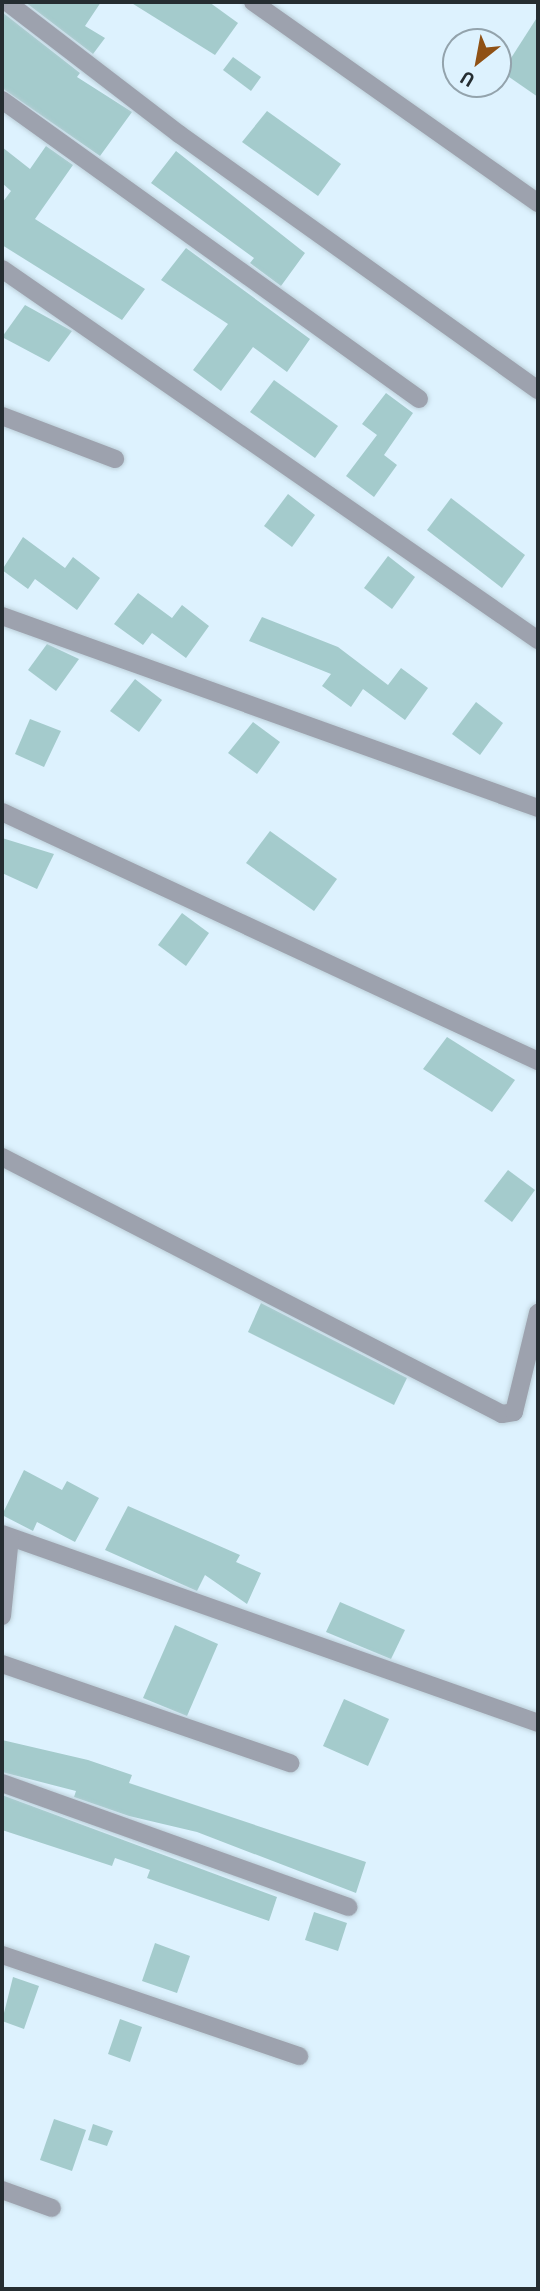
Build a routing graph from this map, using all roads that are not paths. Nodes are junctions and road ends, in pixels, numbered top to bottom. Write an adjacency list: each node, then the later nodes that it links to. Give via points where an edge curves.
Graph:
1 (7, 2): 6 (street, via 179,134)
2 (253, 2): 4 (street)
3 (2, 100): 7 (street)
4 (538, 203)
5 (2, 269): 11 (street)
6 (538, 390)
7 (418, 399)
8 (2, 416): 9 (street)
9 (115, 459)
10 (2, 616): 12 (street)
11 (538, 640)
12 (538, 808)
13 (2, 811): 14 (street)
14 (538, 1061)
15 (2, 1157): 16 (street, via 502,1414 514,1412)
16 (538, 1313)
17 (6, 1536): 18 (street); 20 (street)
18 (2, 1616)
19 (2, 1664): 21 (street)
20 (538, 1723)
21 (290, 1763)
22 (2, 1783): 23 (street)
23 (349, 1907)
24 (2, 1955): 25 (street)
25 (299, 2056)
26 (2, 2190): 27 (street)
27 (52, 2208)

